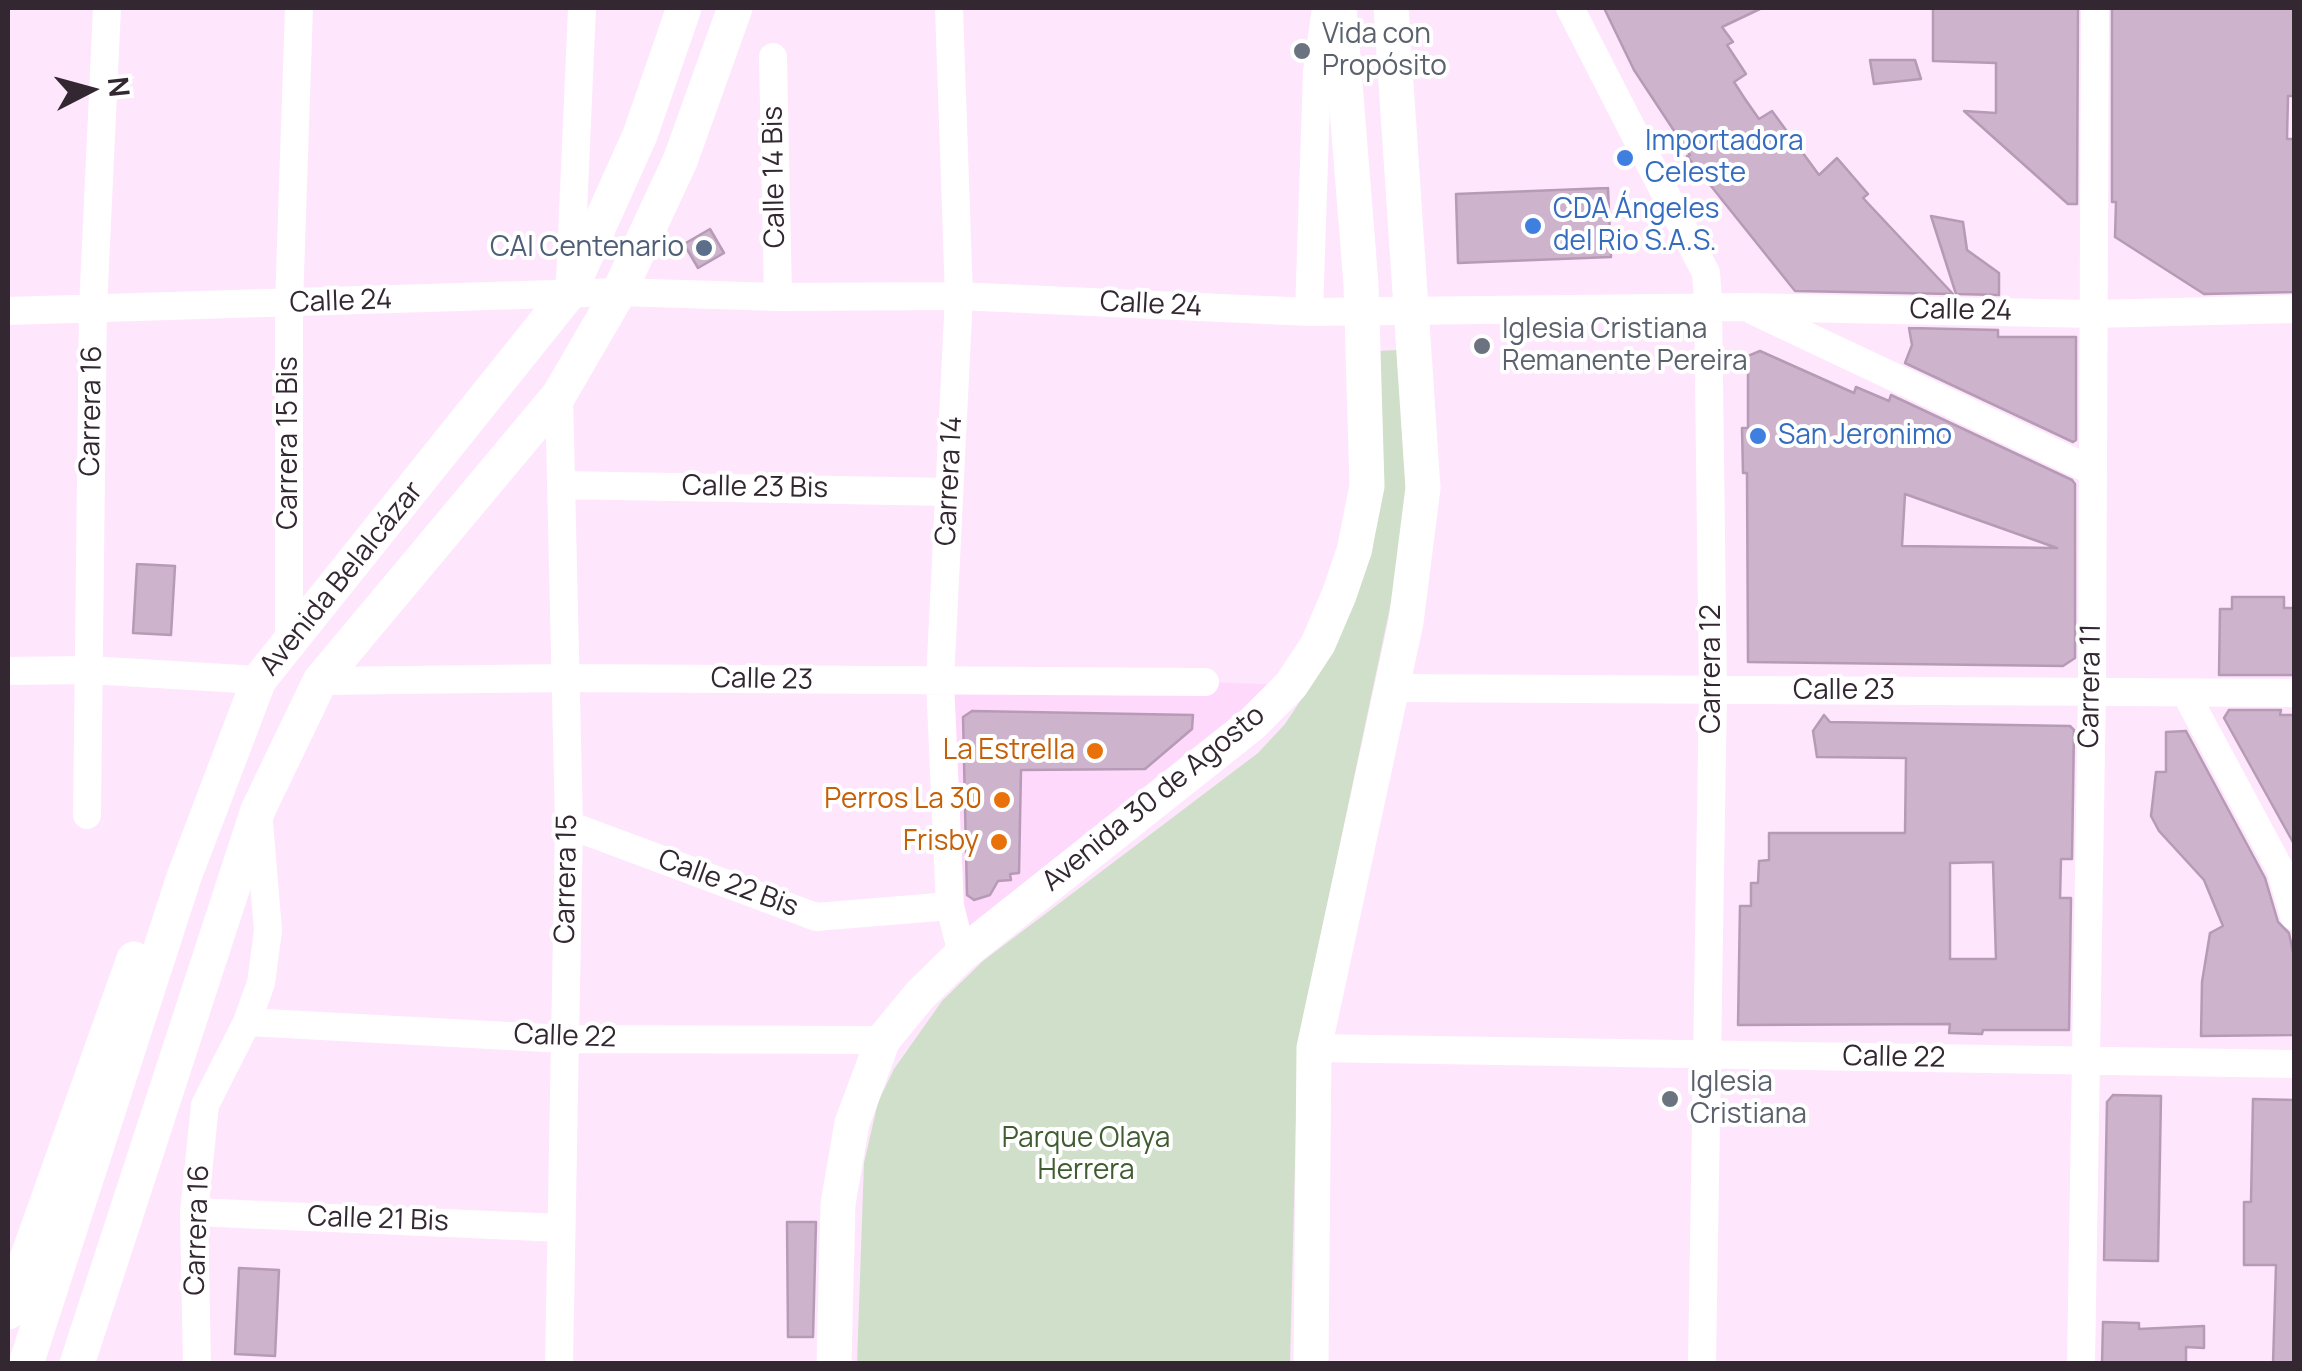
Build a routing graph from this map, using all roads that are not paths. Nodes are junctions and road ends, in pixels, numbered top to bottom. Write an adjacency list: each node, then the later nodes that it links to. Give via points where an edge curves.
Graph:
1 (107, 8): 20 (street, Carrera 16)
2 (299, 8): 17 (street, Carrera 15 Bis)
3 (582, 8): 14 (street)
4 (684, 8): 14 (main road, Avenida Belalcázar, via 640,135)
5 (735, 8): 13 (main road, Avenida Belalcázar, via 680,161)
6 (949, 8): 15 (street, Carrera 14)
7 (1326, 8): 23 (street, via 1317,72)
8 (1339, 8): 24 (main road, Avenida 30 de Agosto)
9 (1391, 8): 25 (main road)
10 (1570, 8): 19 (street, Carrera 12, via 1706,273)
11 (2094, 8): 26 (street, Carrera 11)
12 (773, 58): 16 (street, Calle 14 Bis)
13 (620, 292): 14 (street, Calle 24); 16 (street, Calle 24); 27 (main road, Avenida Belalcázar)
14 (569, 294): 17 (street, Calle 24); 31 (main road, Avenida Belalcázar)
15 (959, 296): 16 (street, Calle 24); 23 (street, Calle 24); 30 (street, Carrera 14)
16 (778, 297)
17 (289, 304): 20 (street, Calle 24); 31 (street, Carrera 15 Bis)
18 (1744, 306): 19 (street, Calle 24); 26 (street, Calle 24); 28 (street)
19 (1709, 307): 25 (street, Calle 24); 41 (street, Carrera 12)
20 (93, 308): 22 (street, Calle 24); 32 (street, Carrera 16)
21 (2294, 309): 26 (street, Calle 24)
22 (8, 311)
23 (1309, 312): 24 (street, Calle 24)
24 (1362, 312): 25 (street, Calle 24); 50 (main road, Avenida 30 de Agosto, via 1367,486 1354,551 1309,658 1252,724)
25 (1410, 312): 39 (main road, via 1423,488)
26 (2093, 314): 28 (street, Carrera 11)
27 (558, 395): 29 (street, Carrera 15); 36 (main road, Avenida Belalcázar)
28 (2093, 471): 40 (street, Carrera 11)
29 (562, 485): 30 (street, Calle 23 Bis); 34 (street, Carrera 15)
30 (949, 492): 37 (street, Carrera 14)
31 (290, 640): 35 (main road, Avenida Belalcázar)
32 (88, 670): 33 (street); 35 (street); 45 (street, Carrera 16)
33 (8, 671)
34 (568, 678): 36 (street, Calle 23); 37 (street, Calle 23); 46 (street, Carrera 15)
35 (259, 680): 47 (main road, Avenida Belalcázar)
36 (320, 682): 44 (main road, Avenida Belalcázar)
37 (940, 682): 38 (street, Calle 23); 48 (street, Carrera 14)
38 (1204, 682)
39 (1392, 688): 41 (street, Calle 23); 54 (main road)
40 (2092, 690): 41 (street, Calle 23); 43 (street, Calle 23); 56 (street, Carrera 11)
41 (1714, 692): 55 (street, Carrera 12)
42 (2294, 692): 43 (street, Calle 23)
43 (2186, 694): 49 (street, via 2281,871)
44 (258, 810): 51 (street, Carrera 16, via 268,931); 62 (main road, Avenida Belalcázar)
45 (87, 814)
46 (569, 825): 48 (street, Calle 22 Bis, via 816,917); 52 (street, Carrera 15)
47 (184, 877): 60 (main road, via 131,965); 61 (main road, Avenida Belalcázar)
48 (950, 906): 50 (street, Carrera 14)
49 (2294, 916)
50 (962, 954): 53 (main road, Avenida 30 de Agosto)
51 (247, 1022): 52 (street, Calle 22); 58 (street, Carrera 16, via 205,1106)
52 (565, 1039): 53 (street, Calle 22); 59 (street, Carrera 15)
53 (883, 1040): 65 (main road, Avenida 30 de Agosto, via 852,1122 838,1204)
54 (1314, 1048): 55 (street, Calle 22); 66 (main road)
55 (1706, 1056): 56 (street, Calle 22); 67 (street, Carrera 12)
56 (2085, 1061): 57 (street, Calle 22); 68 (street, Carrera 11)
57 (2294, 1064)
58 (194, 1212): 59 (street, Calle 21 Bis); 63 (street, Carrera 16)
59 (561, 1228): 64 (street, Carrera 15)
60 (8, 1312)
61 (26, 1364)
62 (77, 1364)
63 (197, 1364)
64 (560, 1364)
65 (834, 1364)
66 (1312, 1364)
67 (1702, 1364)
68 (2081, 1364)

